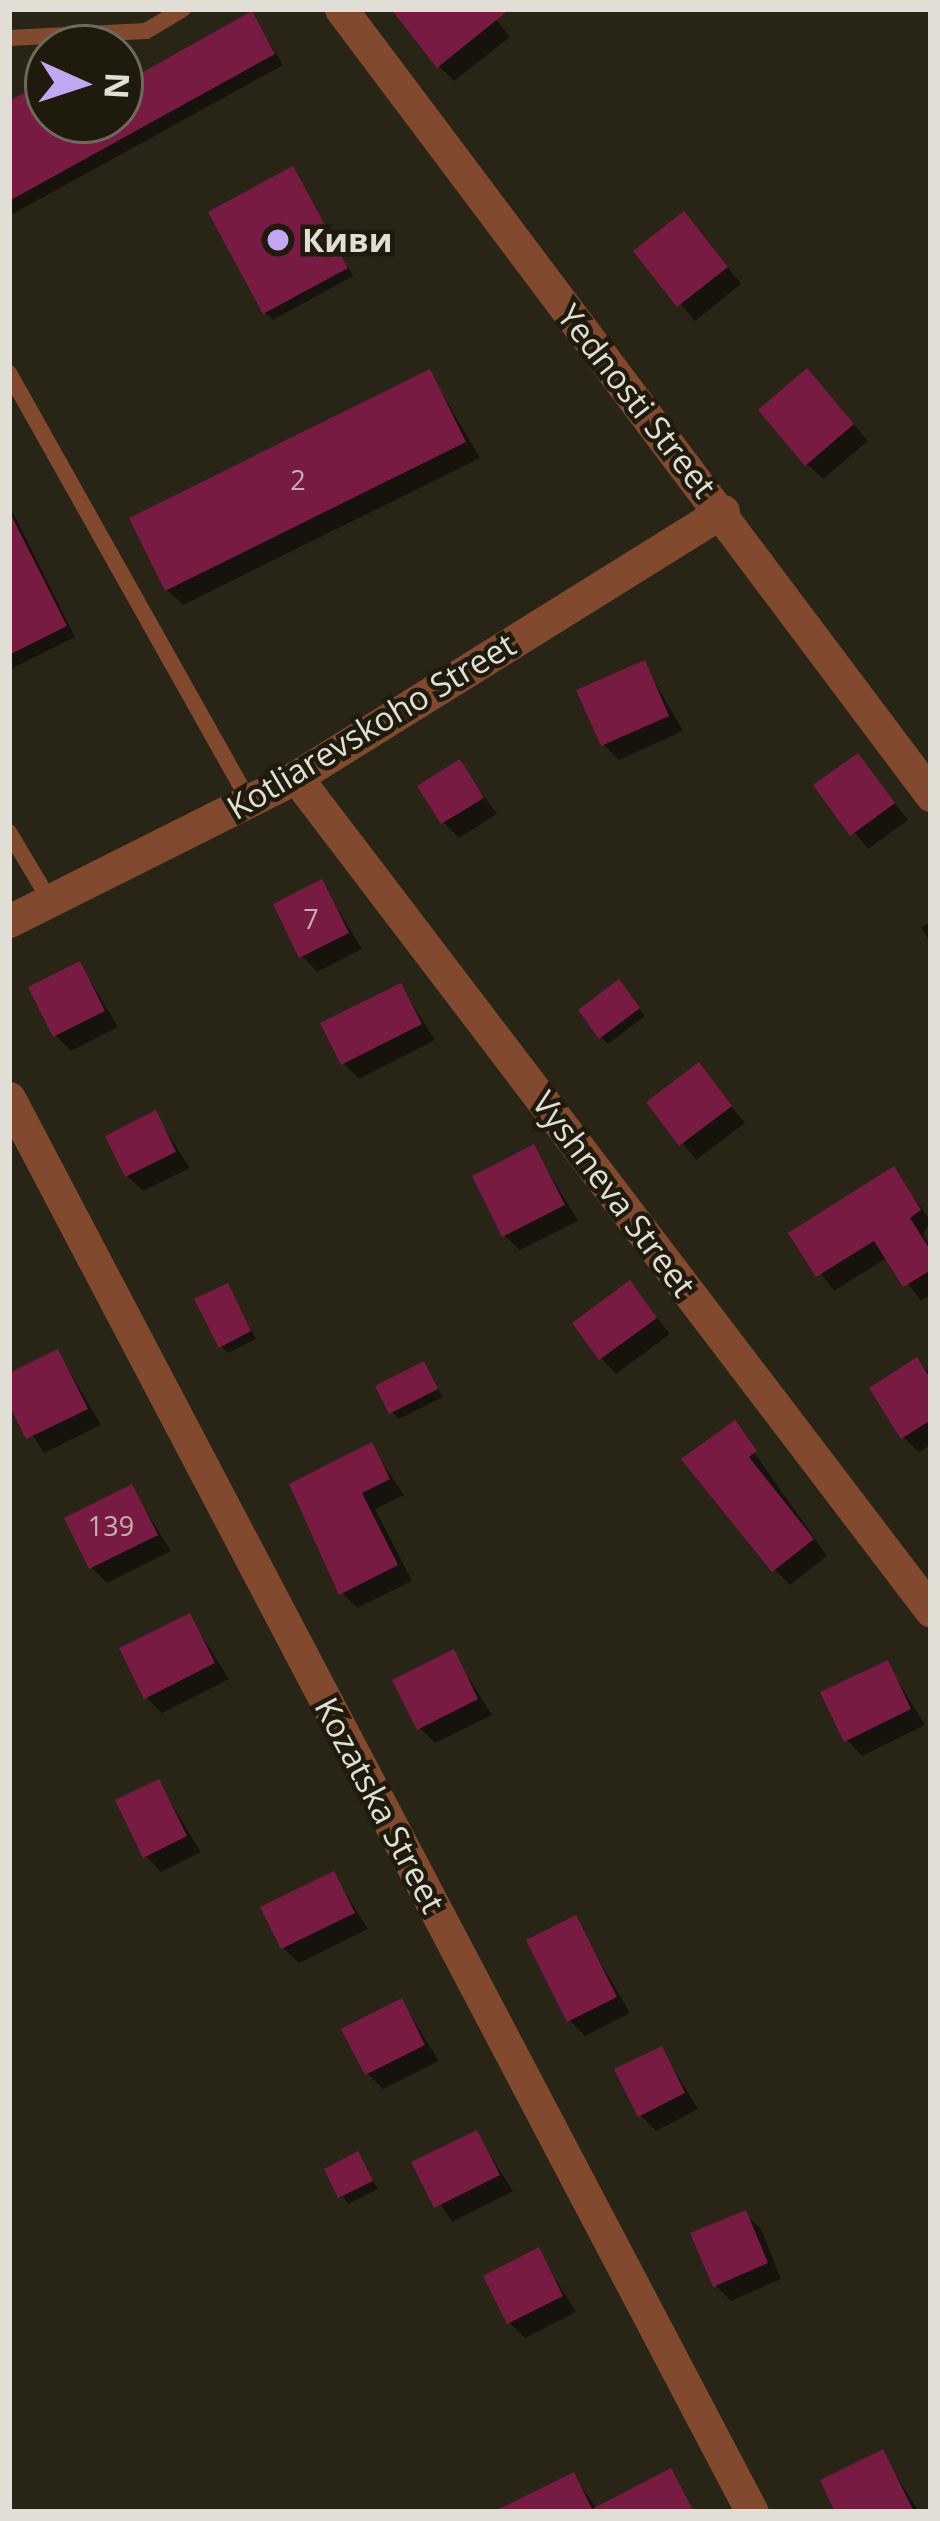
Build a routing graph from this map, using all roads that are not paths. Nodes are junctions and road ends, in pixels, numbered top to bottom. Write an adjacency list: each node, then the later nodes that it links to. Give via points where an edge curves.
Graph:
1 (183, 9): 3 (lane, via 146,31)
2 (341, 9): 5 (street, Yednosti Street)
3 (9, 38)
4 (9, 373): 8 (lane)
5 (723, 511): 6 (street, Kotliarevskoho Street); 7 (street, Yednosti Street)
6 (296, 777): 8 (street, Kotliarevskoho Street); 13 (street, Vyshneva Street)
7 (931, 795)
8 (249, 801): 10 (street, Kotliarevskoho Street)
9 (9, 832): 10 (lane)
10 (50, 901): 11 (street, Kotliarevskoho Street)
11 (9, 921)
12 (9, 1098): 14 (street, Kozatska Street)
13 (931, 1611)
14 (752, 2512)

